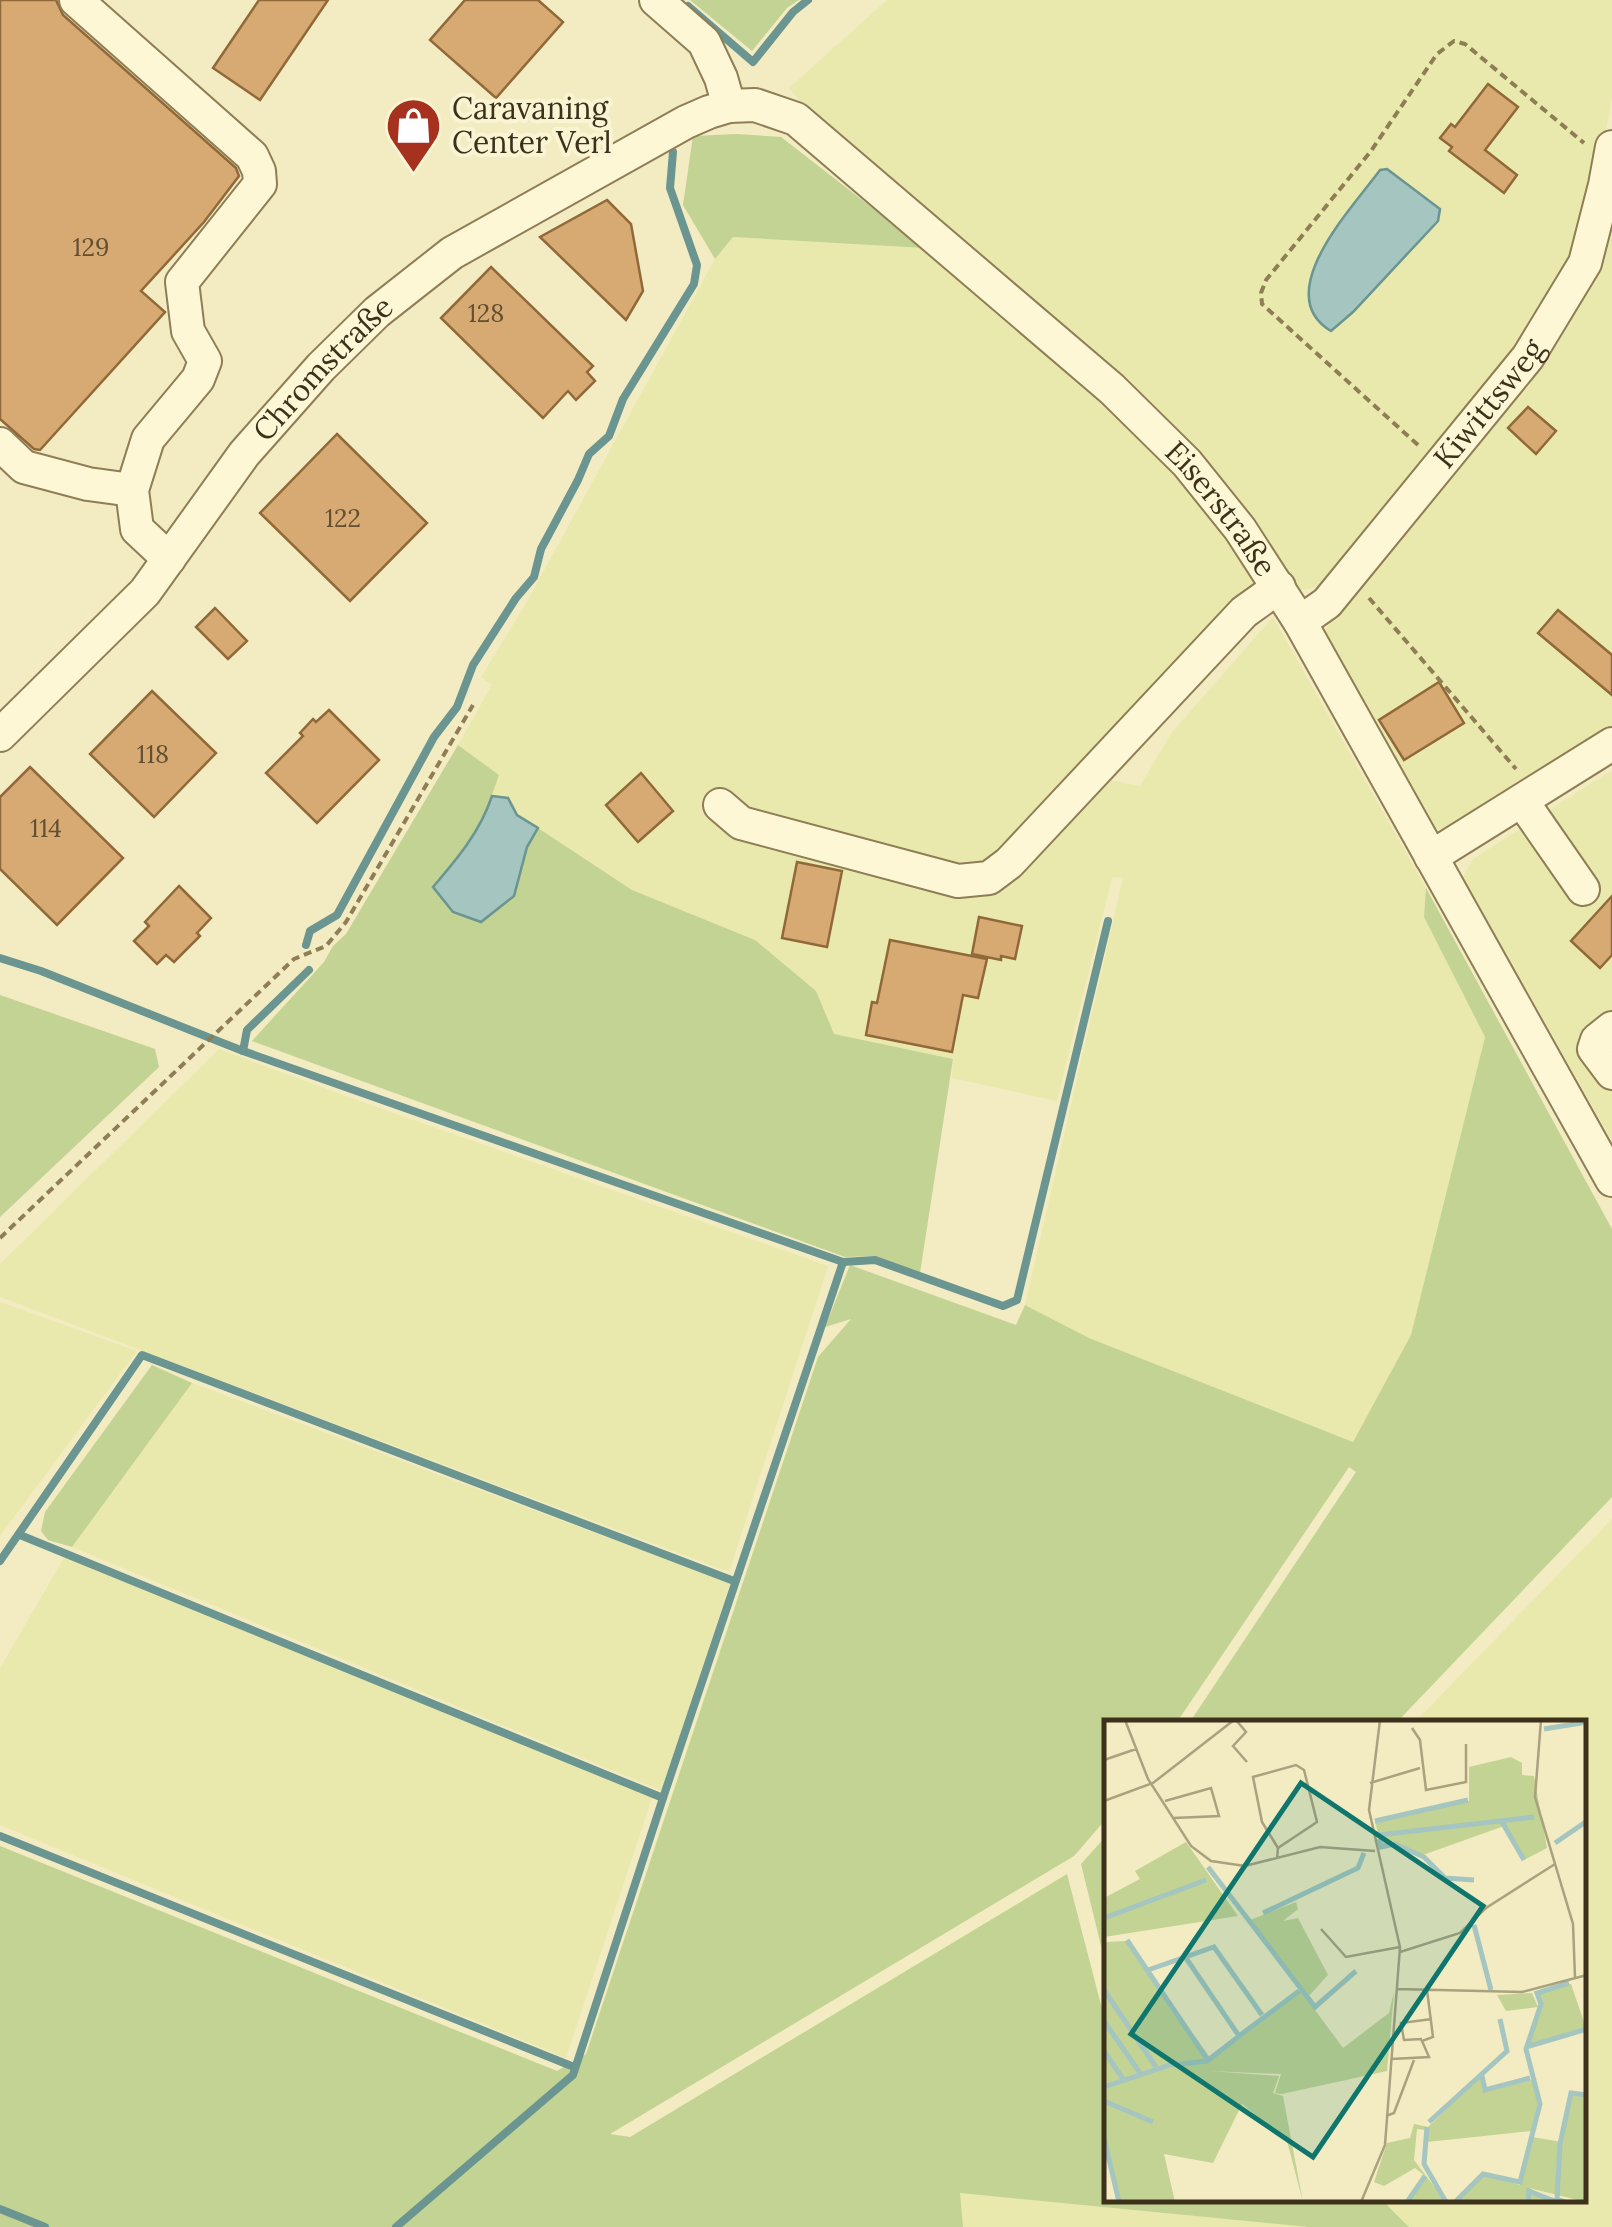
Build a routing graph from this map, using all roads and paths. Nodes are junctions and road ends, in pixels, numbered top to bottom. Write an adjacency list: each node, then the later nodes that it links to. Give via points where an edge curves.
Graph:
1 (76, 0): 7 (street, via 252,156 260,171 260,184 182,282 188,331 205,362 198,380 148,439)
2 (656, 0): 3 (street, via 704,42)
3 (729, 106): 8 (street, Chromstraße, via 686,122 482,235 376,312 244,454); 10 (street, Eiserstraße, via 755,105 796,119 1112,389 1186,463)
4 (1611, 152): 6 (street, Kiwittsweg, via 1585,263 1528,357); 6 (path, via 1600,156 1454,41 1437,54 1370,152 1266,280 1262,304)
5 (0, 444): 7 (street, via 24,466)
6 (1440, 465): 9 (street, Kiwittsweg)
7 (132, 490): 8 (street, via 137,529)
8 (169, 559): 13 (street, Chromstraße, via 146,592)
9 (1350, 575): 11 (street, Kiwittsweg); 15 (path)
10 (1279, 587): 11 (street, Eiserstraße); 16 (street, via 1244,612 989,878 958,881 741,823)
11 (1300, 622): 17 (street, Eiserstraße)
12 (473, 705): 22 (path, via 326,946 294,959)
13 (0, 735)
14 (1612, 744): 15 (street)
15 (1528, 797): 17 (street); 18 (street)
16 (720, 806)
17 (1430, 857): 21 (street, Eiserstraße)
18 (1582, 890)
19 (1612, 1028): 20 (street, via 1594,1050)
20 (1612, 1073)
21 (1612, 1180)
22 (0, 1238)

